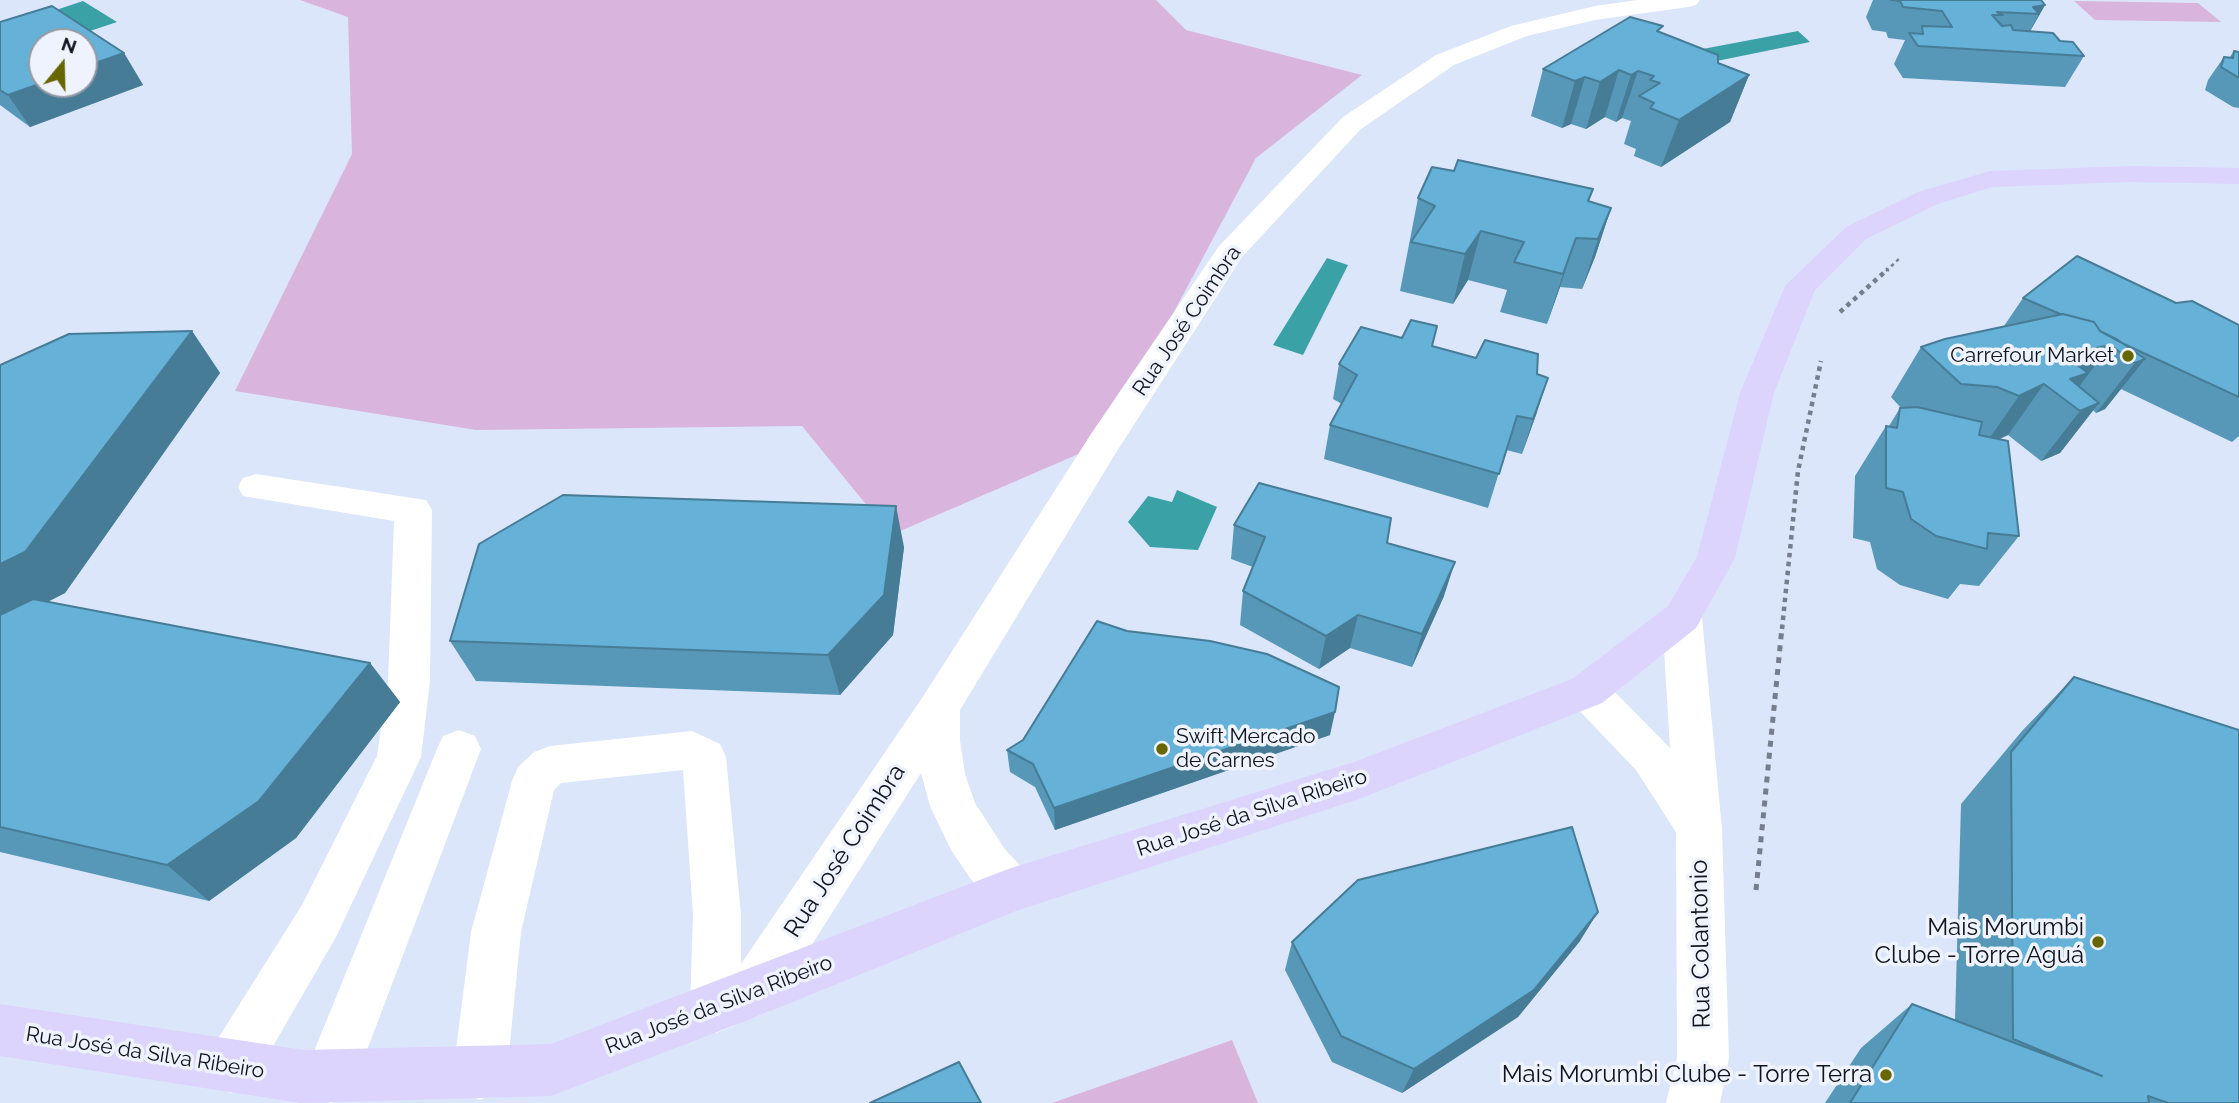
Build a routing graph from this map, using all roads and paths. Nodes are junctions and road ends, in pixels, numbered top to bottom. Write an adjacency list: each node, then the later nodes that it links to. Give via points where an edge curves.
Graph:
1 (1688, 0): 2 (street, Rua José Coimbra)
2 (1598, 6): 10 (street, Rua José Coimbra, via 1445,60 1352,123 1230,252)
3 (2239, 176): 8 (main road, Rua José da Silva Ribeiro, via 2131,174 1990,180 1928,198 1856,233 1801,286 1756,393 1716,558)
4 (1909, 249): 5 (path)
5 (1839, 313)
6 (1824, 349): 11 (path, via 1798,471)
7 (256, 487): 17 (street, via 413,510 409,681 399,757 319,921)
8 (1682, 617): 9 (main road, Rua José da Silva Ribeiro); 13 (street, Rua Colantonio)
9 (1587, 691): 13 (street, via 1652,757); 14 (main road, Rua José da Silva Ribeiro, via 1359,780)
10 (939, 708): 14 (street, Rua José Coimbra, via 940,752 953,806 967,835); 15 (street, Rua José Coimbra)
11 (1772, 719)
12 (459, 749): 19 (street)
13 (1698, 826): 20 (street, Rua Colantonio, via 1703,1058)
14 (1011, 890): 15 (main road, Rua José da Silva Ribeiro)
15 (733, 1001): 18 (main road, Rua José da Silva Ribeiro, via 551,1070); 18 (street, via 717,915 704,757 692,750 550,765 534,781 496,932)
16 (0, 1030): 17 (main road, Rua José da Silva Ribeiro)
17 (231, 1067): 19 (main road, Rua José da Silva Ribeiro)
18 (480, 1073): 19 (main road, Rua José da Silva Ribeiro)
19 (331, 1076)
20 (1693, 1103)

